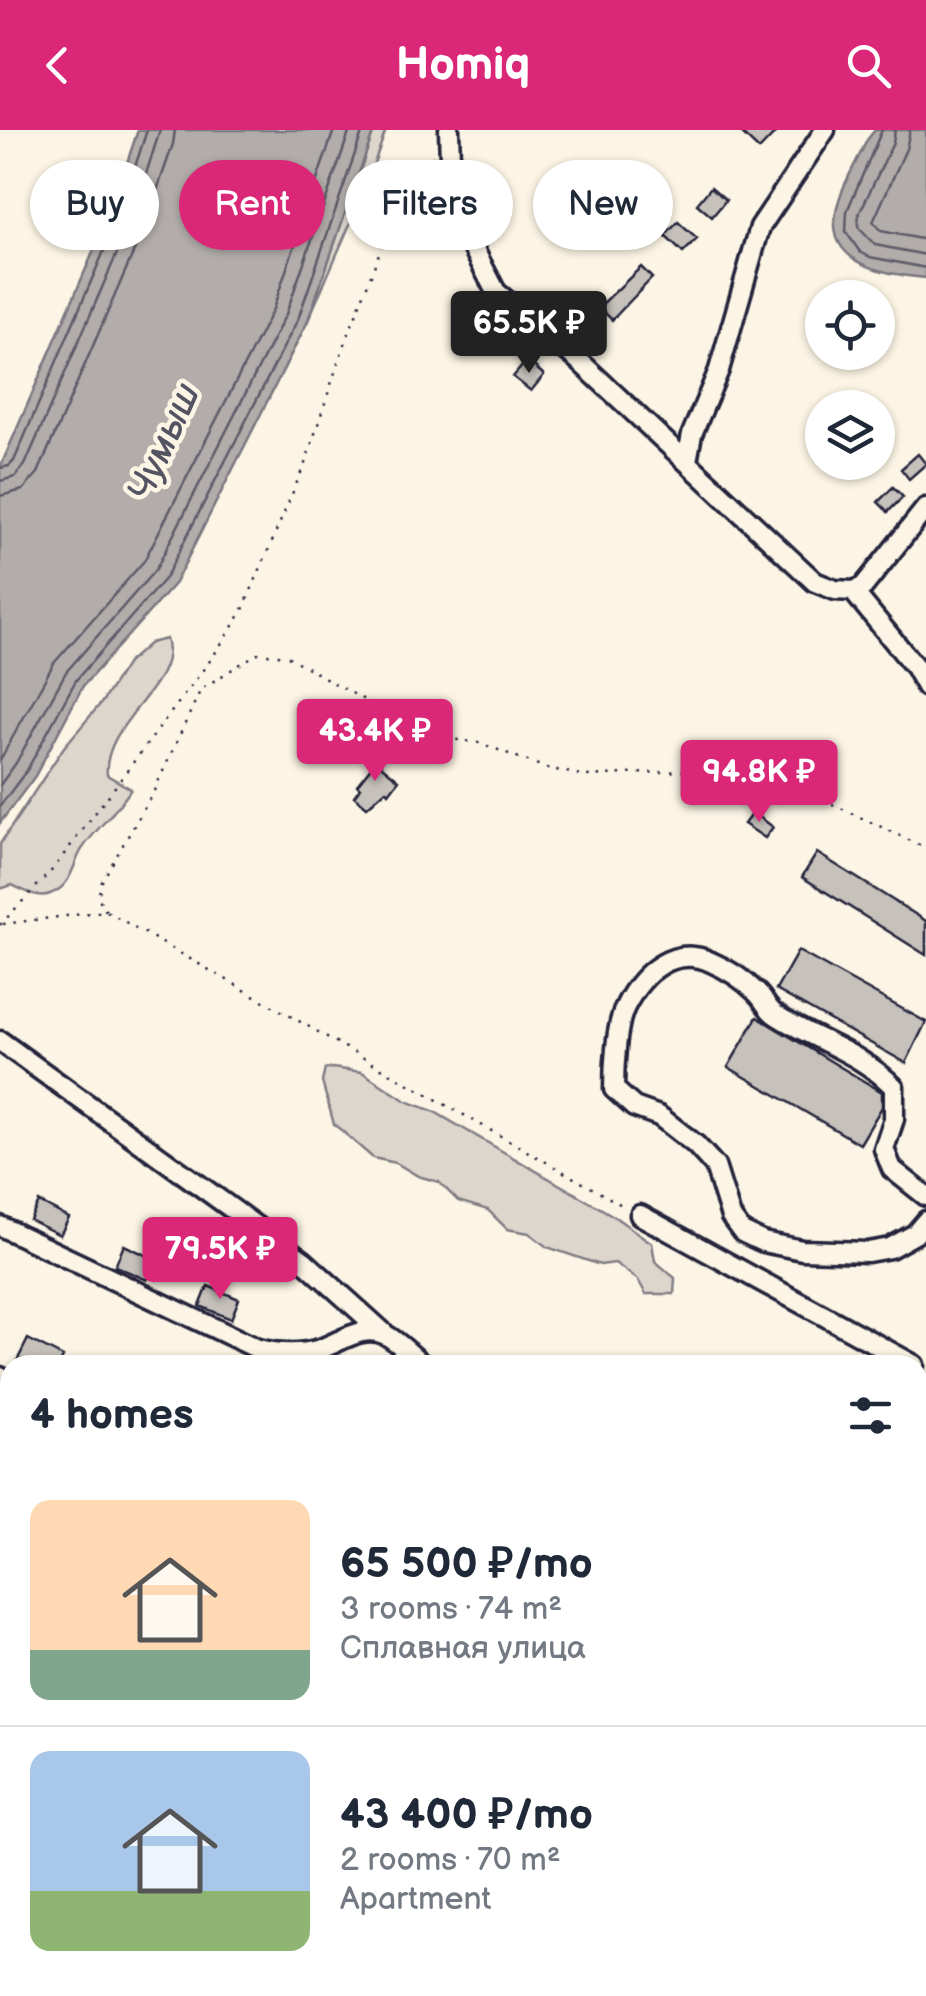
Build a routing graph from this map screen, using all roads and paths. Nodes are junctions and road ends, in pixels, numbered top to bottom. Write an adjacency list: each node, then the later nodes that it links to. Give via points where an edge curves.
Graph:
1 (825, 130): 3 (street, via 760,227)
2 (449, 133): 3 (street, via 451,189 496,292); 9 (path, via 398,203 306,461 242,612 52,870)
3 (687, 461): 5 (street, via 815,582)
4 (926, 508): 5 (street)
5 (852, 591): 6 (street)
6 (926, 688)
7 (926, 848): 8 (path, via 766,773 586,776 480,743 437,737 287,656 258,653 202,689 102,881 98,896)
8 (106, 911): 9 (path); 12 (path)
9 (0, 924)
10 (0, 1041): 15 (street, via 304,1261)
11 (926, 1196): 13 (street, via 892,1169 884,1149 894,1119 894,1087 859,1057 772,1012 736,976 690,954 670,958 624,1008 614,1088 634,1107 659,1116 715,1166 742,1232 802,1250 868,1252 890,1248)
12 (640, 1216): 17 (street)
13 (926, 1221)
14 (0, 1226): 15 (street, via 258,1349 291,1353 355,1333)
15 (385, 1334): 16 (street)
16 (411, 1355)
17 (896, 1355)

